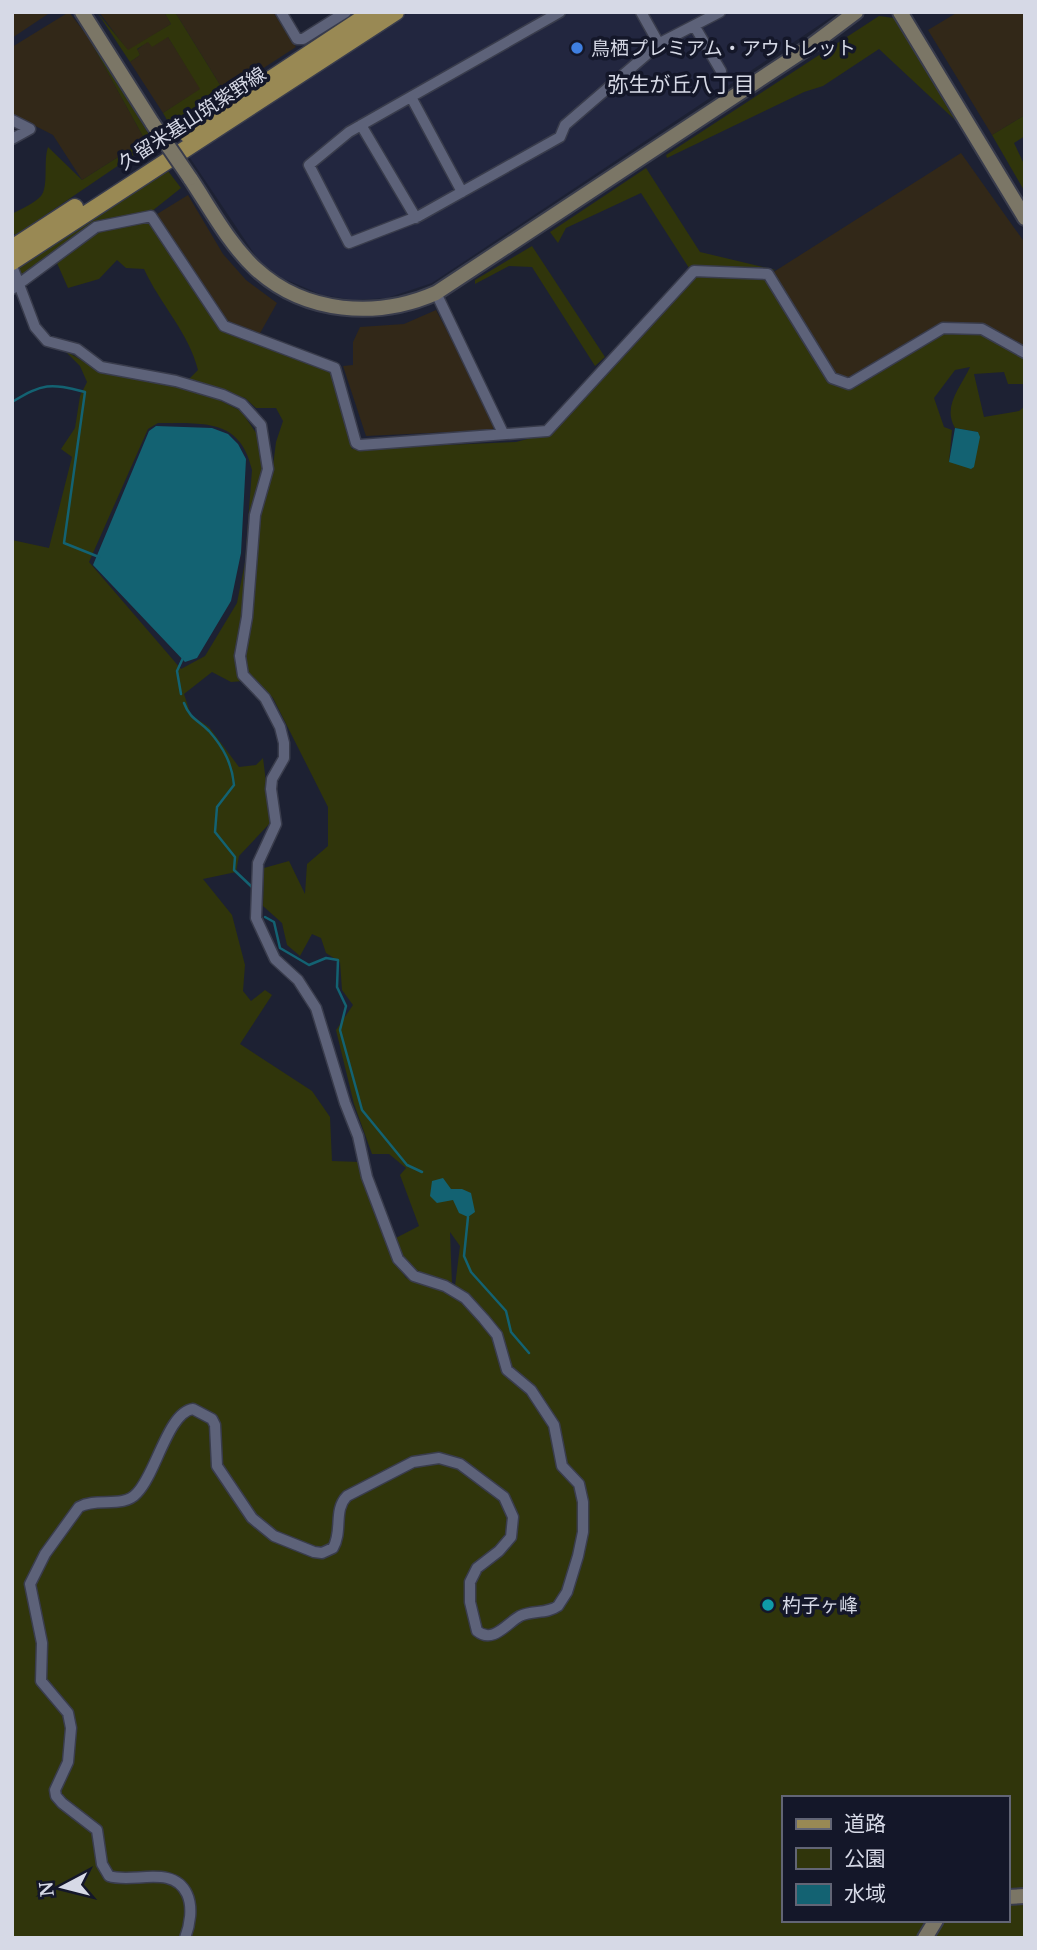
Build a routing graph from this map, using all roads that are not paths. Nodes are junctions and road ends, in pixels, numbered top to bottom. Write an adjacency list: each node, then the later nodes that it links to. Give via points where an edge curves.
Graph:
1 (82, 12): 24 (street, bridge, via 153,124 255,268 278,286 319,304 352,310 390,308)
2 (281, 12): 3 (street, via 297,39 303,40)
3 (346, 12)
4 (372, 12): 21 (main road)
5 (396, 12): 22 (main road, 久留米基山筑紫野線)
6 (560, 12): 14 (street)
7 (641, 12): 12 (street)
8 (720, 12): 11 (street)
9 (856, 12): 24 (street)
10 (900, 12): 20 (street)
11 (695, 27): 12 (street); 13 (street)
12 (659, 44): 18 (street, via 565,125 560,137)
13 (721, 71)
14 (411, 97): 16 (street); 18 (street)
15 (12, 120): 17 (street, via 30,129)
16 (361, 125): 19 (street); 19 (street, via 309,165 349,243)
17 (12, 139)
18 (462, 192): 19 (street)
19 (415, 218)
20 (1025, 218)
21 (12, 248)
22 (12, 264): 23 (street)
23 (16, 285): 26 (street, via 96,227 151,216 224,326 335,368 356,443); 28 (street, via 34,327 47,341 77,349 101,367 187,383 223,395 243,404 261,425 268,469 256,515 240,656 243,675 265,698 280,727 284,758 272,779 275,824 258,863 256,918 260,932 275,959 311,995 367,1177 398,1259 414,1276 464,1298 498,1335 507,1370 531,1390 554,1424 562,1466 579,1484 583,1502 578,1556 558,1606 521,1616 487,1636 472,1623 472,1574 507,1544 513,1517 504,1497 450,1459 413,1462 347,1496 340,1505 337,1542 328,1552 314,1552 274,1536 246,1512 217,1466 212,1419 193,1409 178,1416 136,1494 122,1501 79,1507 30,1584 42,1643 41,1681 68,1713 71,1728 68,1762 56,1796 97,1829 102,1864 109,1877 168,1877 184,1888 190,1908)
24 (436, 293): 26 (street)
25 (1025, 353): 26 (street, via 982,328 943,328 849,384 832,378 768,274 694,271 547,431)
26 (503, 433)
27 (935, 1922): 29 (street)
28 (185, 1938)
29 (925, 1938)

